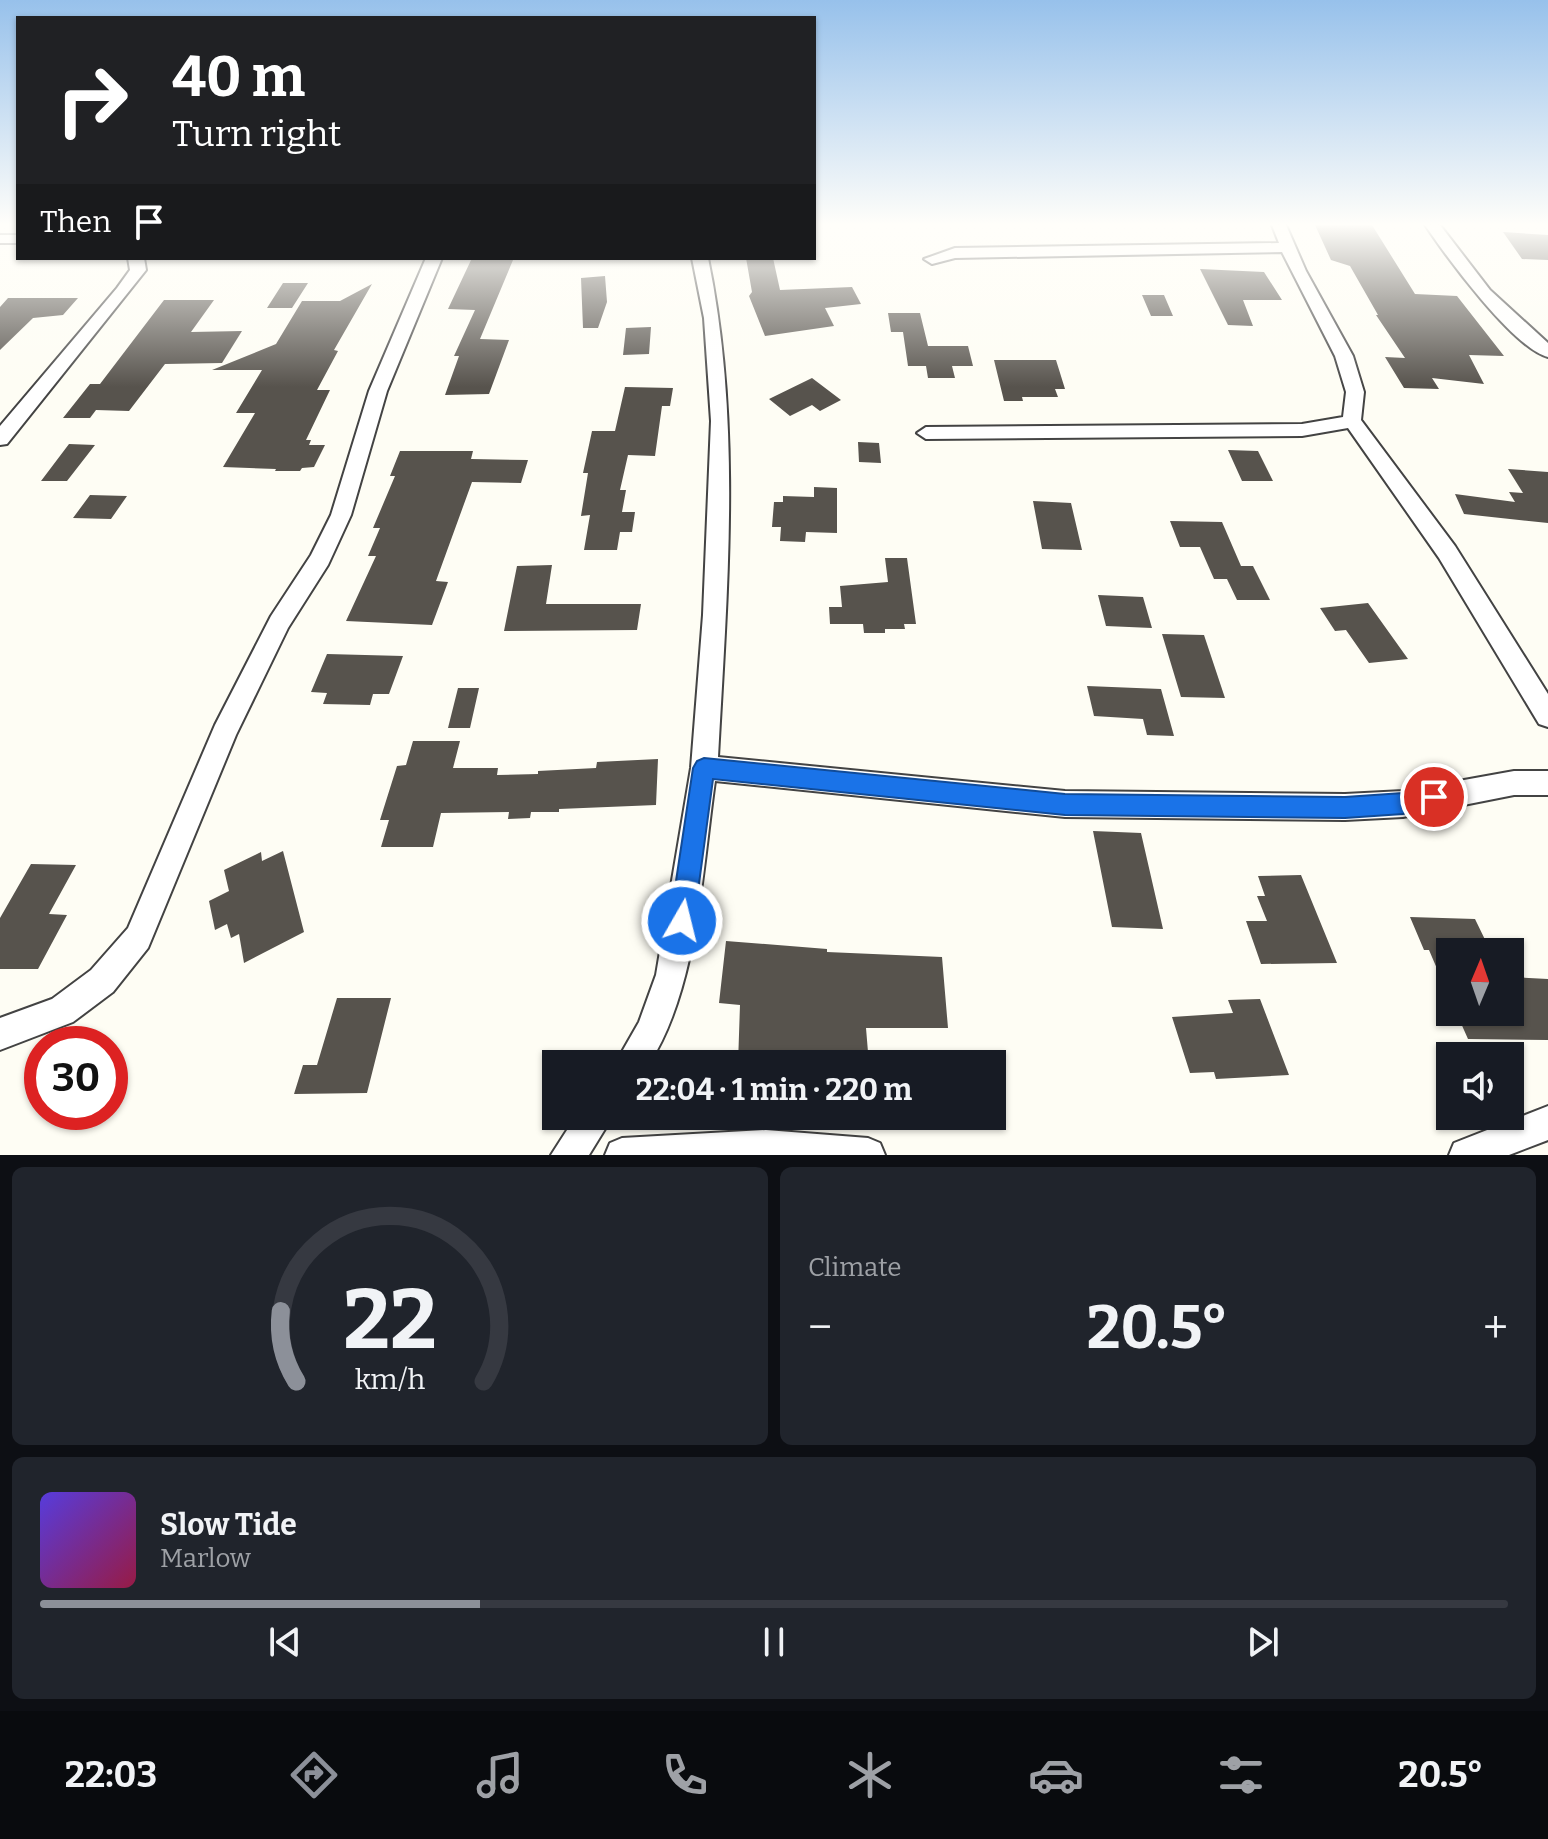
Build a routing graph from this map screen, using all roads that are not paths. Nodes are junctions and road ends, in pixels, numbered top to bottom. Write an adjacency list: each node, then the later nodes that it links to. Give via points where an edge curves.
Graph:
1 (132, 279): 9 (street)
2 (425, 279): 13 (street, via 378,391 341,515 224,733 138,938 102,981 62,1011)
3 (704, 279): 11 (street, via 720,421)
4 (1304, 279): 7 (street, via 1344,356 1355,392)
5 (1469, 279): 6 (street)
6 (1548, 352)
7 (1352, 421): 8 (street, via 1302,430); 10 (street, via 1447,552)
8 (926, 433)
9 (0, 439)
10 (1548, 716)
11 (704, 768): 12 (street, via 1065,804 1345,807); 14 (street, via 671,975)
12 (1548, 783)
13 (0, 1034)
14 (640, 1050)
15 (1548, 1123): 20 (street)
16 (586, 1130): 17 (street)
17 (568, 1155)
18 (622, 1155): 19 (street, via 766,1147)
19 (868, 1155)
20 (1466, 1155)

